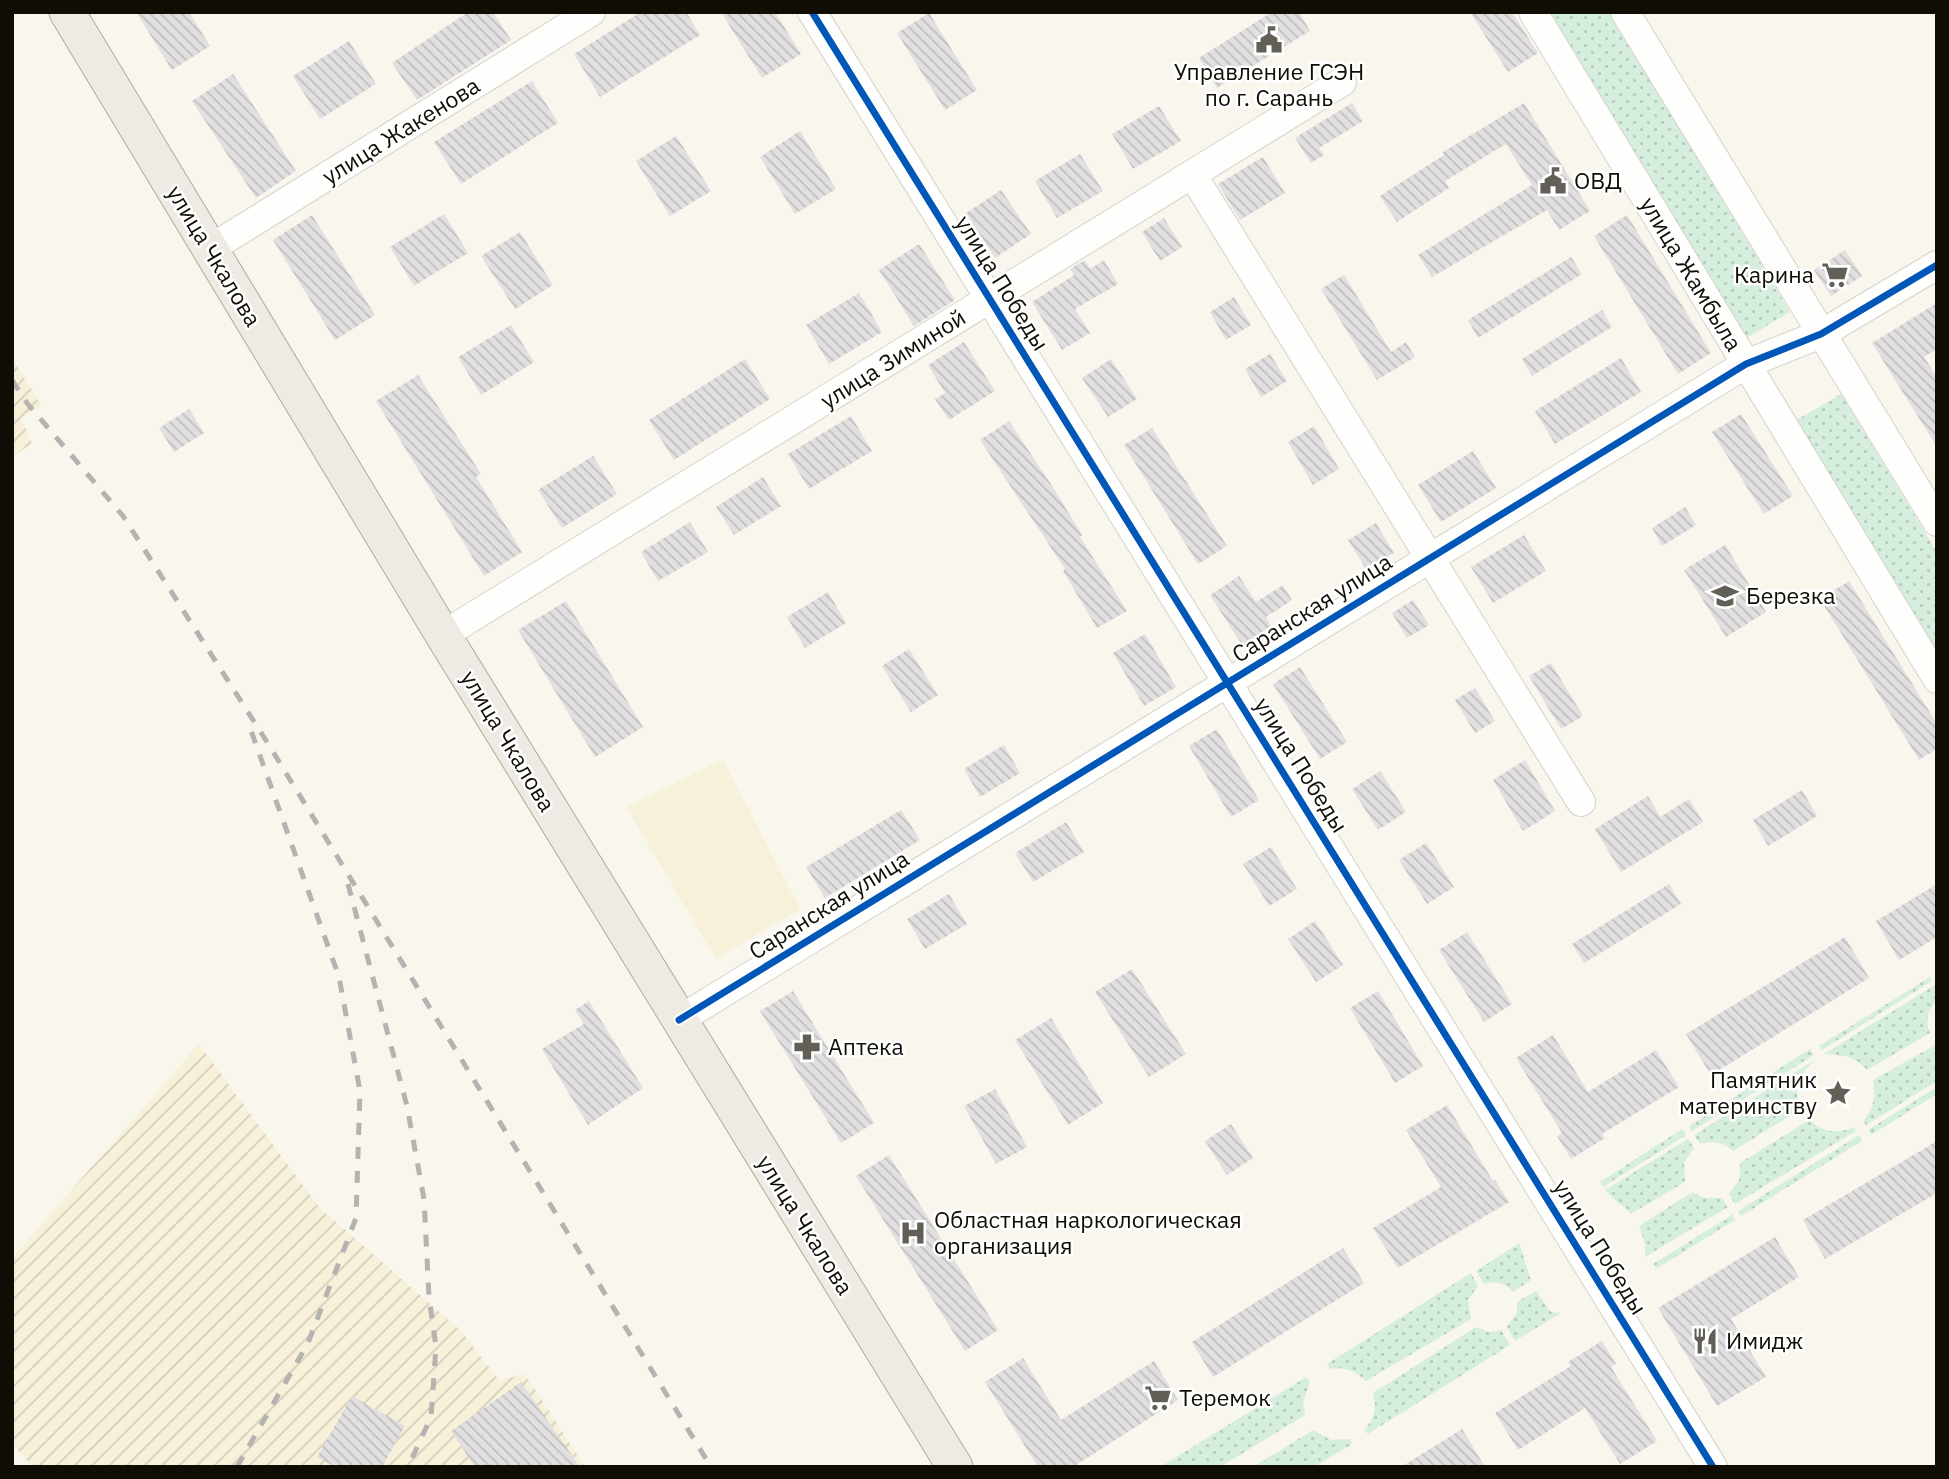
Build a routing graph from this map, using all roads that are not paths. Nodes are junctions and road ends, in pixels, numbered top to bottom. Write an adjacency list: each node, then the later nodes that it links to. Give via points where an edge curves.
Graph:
1 (67, 12): 8 (main road, улица Чкалова)
2 (592, 12): 8 (street, улица Жакенова)
3 (812, 12): 10 (street, улица Победы)
4 (1533, 12): 12 (street, улица Жамбыла)
5 (1625, 12): 11 (street)
6 (1342, 82): 7 (street, улица Зиминой)
7 (1192, 174): 10 (street, улица Зиминой); 14 (street)
8 (210, 249): 15 (main road, улица Чкалова)
9 (1937, 265): 11 (street, Саранская улица)
10 (989, 299): 15 (street, улица Зиминой); 17 (street, улица Победы)
11 (1821, 334): 12 (street, Саранская улица); 13 (street)
12 (1746, 365): 14 (street, Саранская улица); 16 (street, улица Жамбыла)
13 (1937, 522)
14 (1431, 558): 17 (street, Саранская улица); 18 (street)
15 (443, 635): 19 (main road, улица Чкалова)
16 (1937, 679)
17 (1228, 683): 19 (street, Саранская улица); 21 (street, улица Победы)
18 (1581, 802)
19 (679, 1020): 20 (main road, улица Чкалова)
20 (955, 1467)
21 (1713, 1467)

